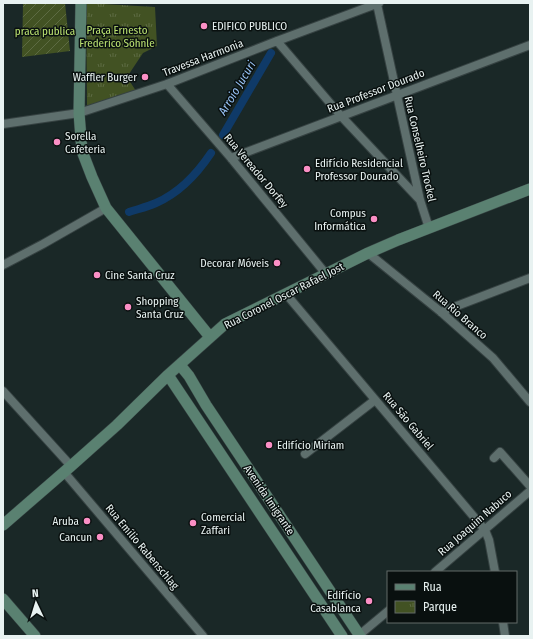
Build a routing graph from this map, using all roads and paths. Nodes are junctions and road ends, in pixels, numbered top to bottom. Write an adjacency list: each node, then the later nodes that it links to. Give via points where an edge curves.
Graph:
1 (81, 3): 7 (street)
2 (378, 4): 3 (street, Travessa Harmonia); 6 (street, Rua Conselheiro Trockel)
3 (277, 41): 5 (street, Travessa Harmonia); 8 (street)
4 (530, 44): 6 (street, Rua Professor Dourado)
5 (167, 84): 7 (street, Travessa Harmonia); 10 (street, Rua Vereador Dorfey)
6 (396, 94): 8 (street, Rua Professor Dourado); 12 (street, Rua Conselheiro Trockel)
7 (79, 113): 9 (street, Travessa Harmonia); 13 (street, via 82,151)
8 (341, 116): 10 (street, Rua Professor Dourado); 12 (street)
9 (3, 124)
10 (231, 158): 17 (street, Rua Vereador Dorfey)
11 (530, 189): 14 (street, Rua Coronel Oscar Rafael Jost)
12 (420, 200): 14 (street, Rua Conselheiro Trockel)
13 (106, 208): 16 (street); 21 (street)
14 (429, 228): 15 (street, Rua Coronel Oscar Rafael Jost)
15 (368, 254): 17 (street, Rua Coronel Oscar Rafael Jost); 20 (street, Rua Rio Branco)
16 (3, 265)
17 (326, 274): 19 (street, Rua Coronel Oscar Rafael Jost)
18 (530, 278): 20 (street)
19 (286, 294): 21 (street, Rua Coronel Oscar Rafael Jost, via 226,324); 25 (street, Rua São Gabriel)
20 (441, 312): 26 (street, Rua Rio Branco, via 493,358)
21 (210, 337): 22 (street, Rua Coronel Oscar Rafael Jost)
22 (180, 364): 23 (street, Rua Coronel Oscar Rafael Jost); 27 (street, Avenida Imigrante)
23 (168, 375): 28 (street, Avenida Imigrante); 31 (street, Rua Coronel Oscar Rafael Jost)
24 (3, 391): 31 (street, Rua Emílio Rabenschlag)
25 (375, 400): 29 (street); 35 (street, Rua São Gabriel)
26 (530, 402)
27 (206, 405): 28 (street); 44 (street, Avenida Imigrante)
28 (194, 414): 43 (street, Avenida Imigrante)
29 (305, 454)
30 (494, 458): 32 (street, via 500,452)
31 (67, 469): 34 (street, Rua Coronel Oscar Rafael Jost); 42 (street, Rua Emílio Rabenschlag)
32 (530, 486)
33 (530, 491): 35 (street, Rua Joaquim Nabuco)
34 (3, 525)
35 (485, 530): 36 (street, Rua Joaquim Nabuco); 37 (street, Rua São Gabriel)
36 (436, 571)
37 (495, 571)
38 (3, 599): 41 (street)
39 (387, 612): 44 (street)
40 (503, 623): 45 (street)
41 (35, 636)
42 (204, 636)
43 (342, 636)
44 (359, 636)
45 (505, 636)

